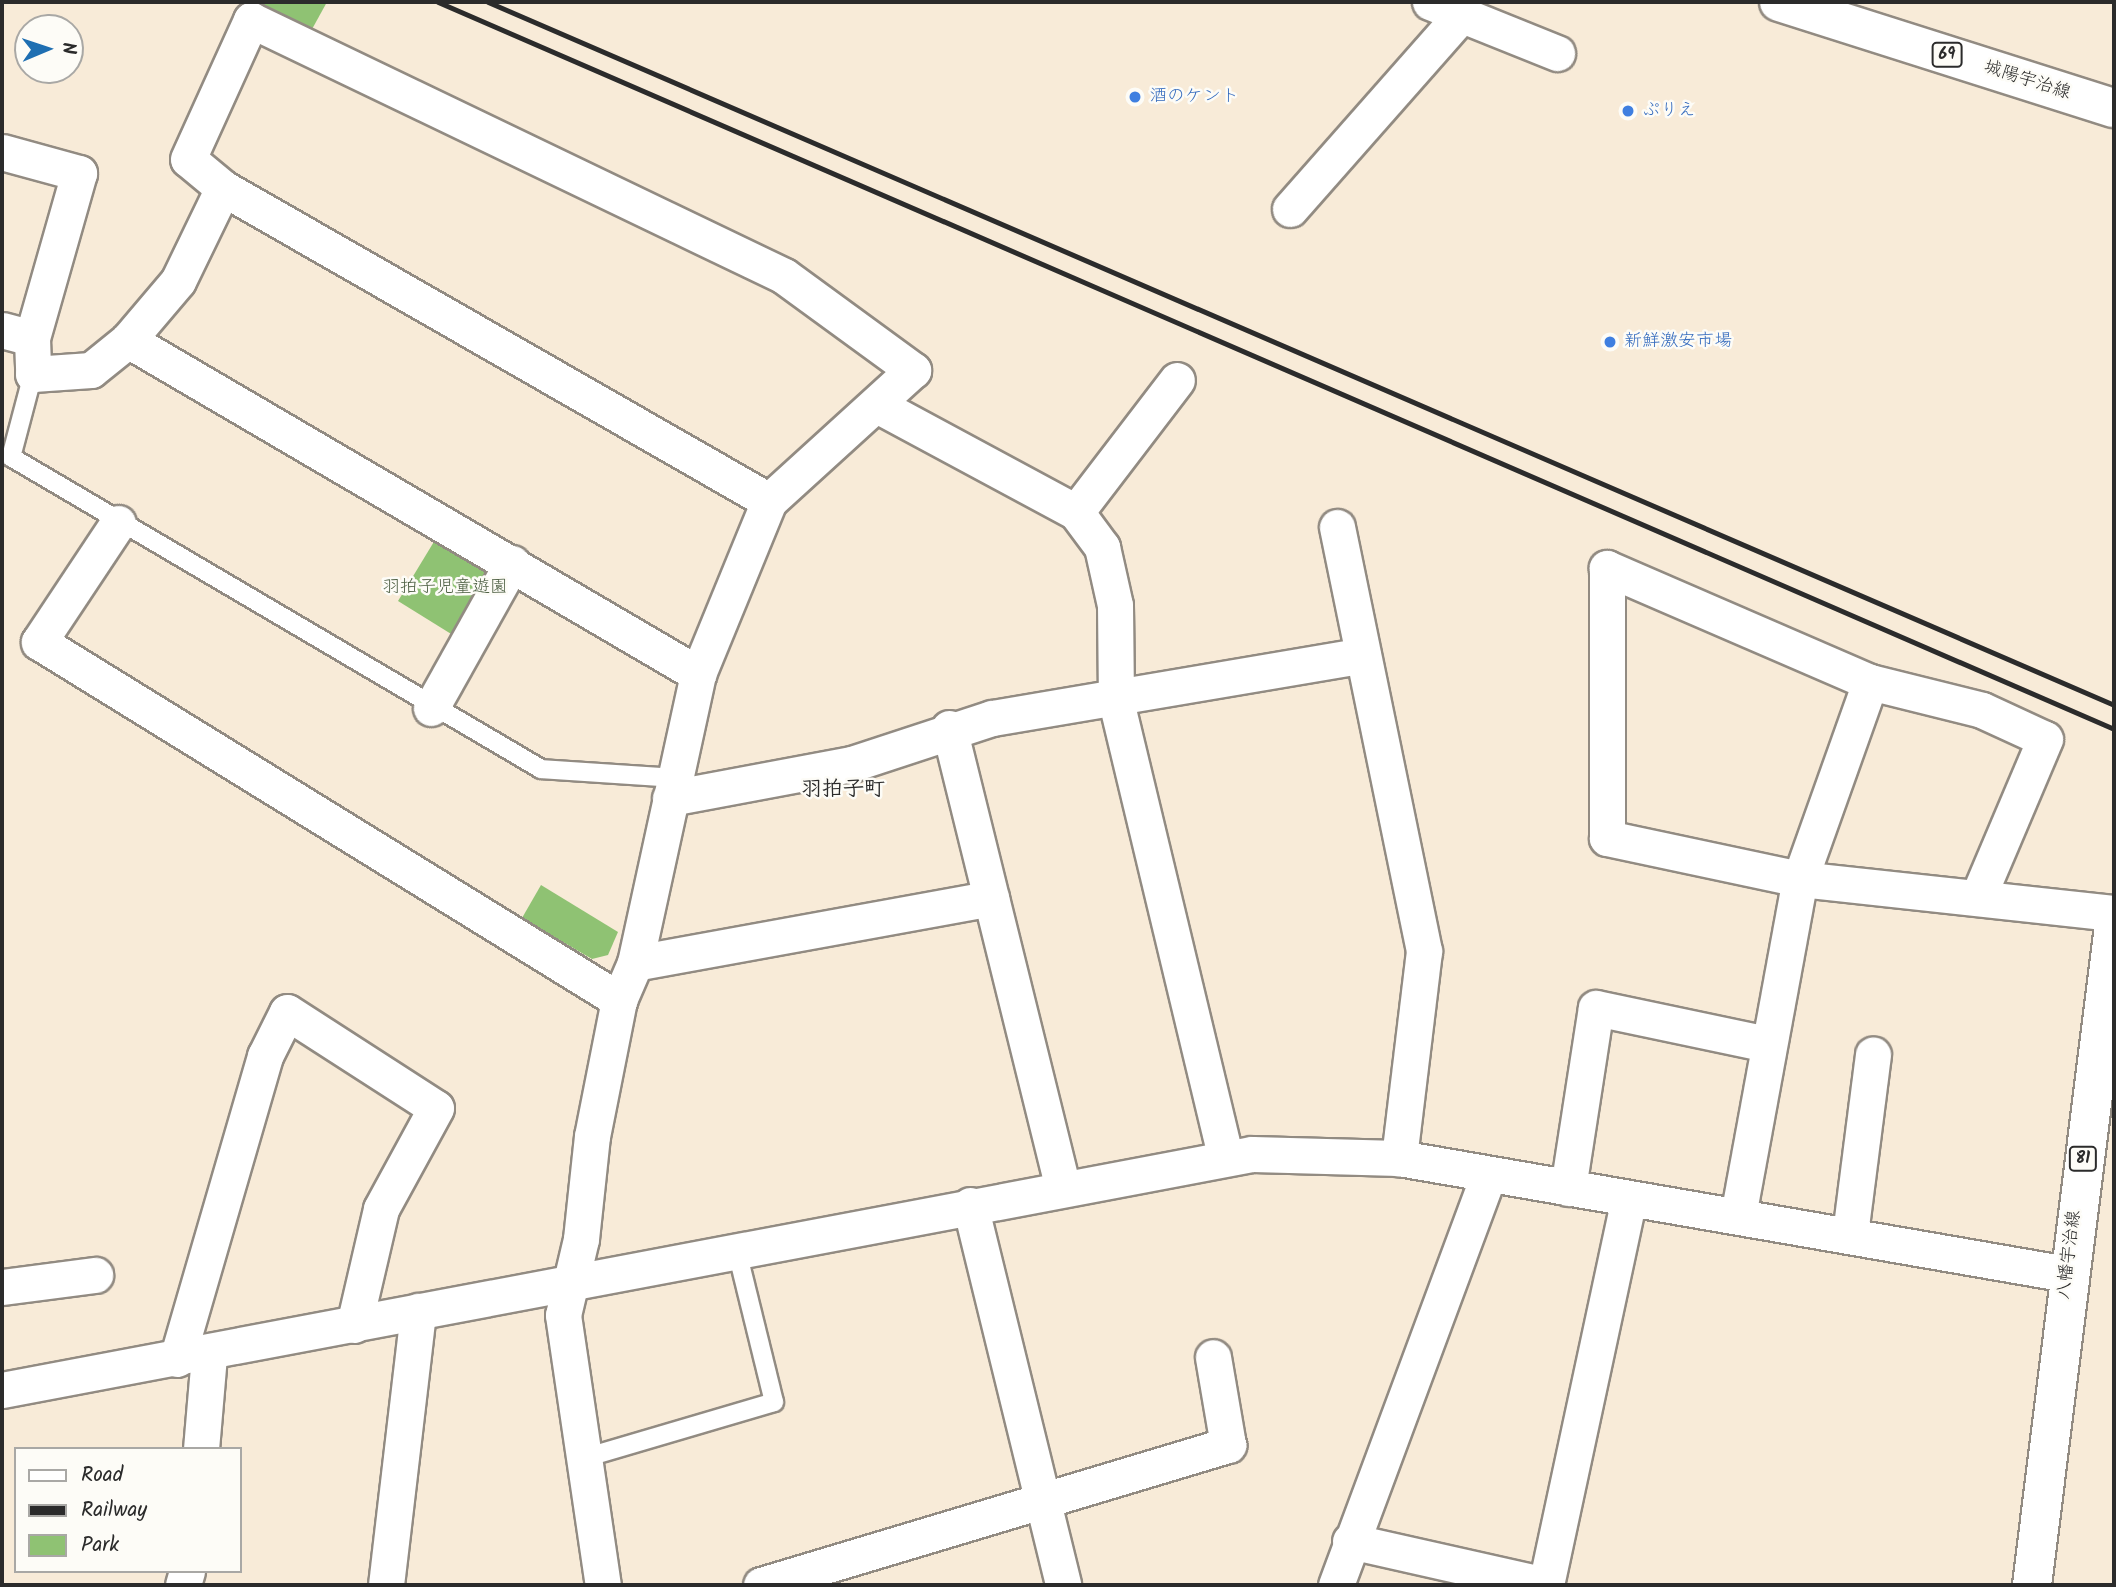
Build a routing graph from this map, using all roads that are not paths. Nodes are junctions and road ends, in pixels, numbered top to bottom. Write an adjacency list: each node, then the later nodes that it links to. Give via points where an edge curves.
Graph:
1 (1779, 2): 4 (main road, 城陽宇治線 / 69)
2 (1445, 9): 3 (street); 7 (street)
3 (1557, 53)
4 (2114, 108)
5 (2, 152): 8 (street, via 79,173)
6 (223, 188): 9 (street, via 178,281); 12 (street, via 188,159 251,20 784,276 913,370); 13 (street)
7 (1290, 209)
8 (17, 334): 10 (street)
9 (128, 340): 10 (street, via 91,370); 17 (street)
10 (33, 374): 15 (lane, via 11,457)
11 (1177, 380): 14 (street)
12 (877, 405): 13 (street); 14 (street)
13 (768, 501): 19 (street)
14 (1076, 512): 21 (street, via 1102,547 1115,605)
15 (118, 523): 22 (lane); 31 (street, via 39,642)
16 (1337, 527): 18 (street)
17 (512, 563): 19 (street); 22 (street)
18 (1363, 655): 21 (street); 35 (street, via 1424,951)
19 (698, 674): 24 (street)
20 (1870, 682): 25 (street); 25 (street, via 1607,568 1607,838); 26 (street, via 1982,710 2045,739)
21 (1116, 701): 23 (street); 34 (street)
22 (431, 708): 24 (lane, via 541,769)
23 (949, 728): 24 (street, via 852,764); 27 (street)
24 (672, 788): 30 (street)
25 (1800, 879): 26 (street); 32 (street)
26 (1978, 897): 28 (street)
27 (991, 898): 30 (street); 37 (street)
28 (2114, 913)
29 (2114, 926): 44 (main road, 八幡宇治線 / 81)
30 (635, 963): 31 (street)
31 (619, 1000): 46 (street)
32 (1767, 1044): 38 (street, via 1596,1008); 41 (street)
33 (1873, 1054): 42 (street)
34 (1225, 1156): 35 (street); 37 (street)
35 (1399, 1158): 36 (street)
36 (1488, 1176): 38 (street); 56 (street)
37 (1063, 1186): 40 (street)
38 (1568, 1188): 39 (street)
39 (1628, 1202): 41 (street); 56 (street, via 1546,1585)
40 (970, 1205): 43 (street); 55 (street)
41 (1738, 1216): 42 (street)
42 (1850, 1234): 44 (street)
43 (736, 1247): 46 (street); 54 (lane, via 774,1402)
44 (2067, 1274): 62 (main road, 八幡宇治線 / 81)
45 (95, 1275): 47 (street)
46 (571, 1281): 48 (street); 54 (street, via 563,1315)
47 (2, 1287)
48 (418, 1311): 49 (street); 57 (street)
49 (354, 1325): 50 (street); 50 (street, via 381,1209 436,1108 287,1012 265,1056)
50 (193, 1357): 52 (street); 53 (street)
51 (1213, 1357): 55 (street, via 1228,1445)
52 (2, 1383)
53 (201, 1447)
54 (584, 1458): 58 (street)
55 (1042, 1498): 59 (street); 60 (street)
56 (1350, 1541): 61 (street)
57 (386, 1585)
58 (603, 1585)
59 (761, 1585)
60 (1063, 1585)
61 (1336, 1585)
62 (2032, 1585)

